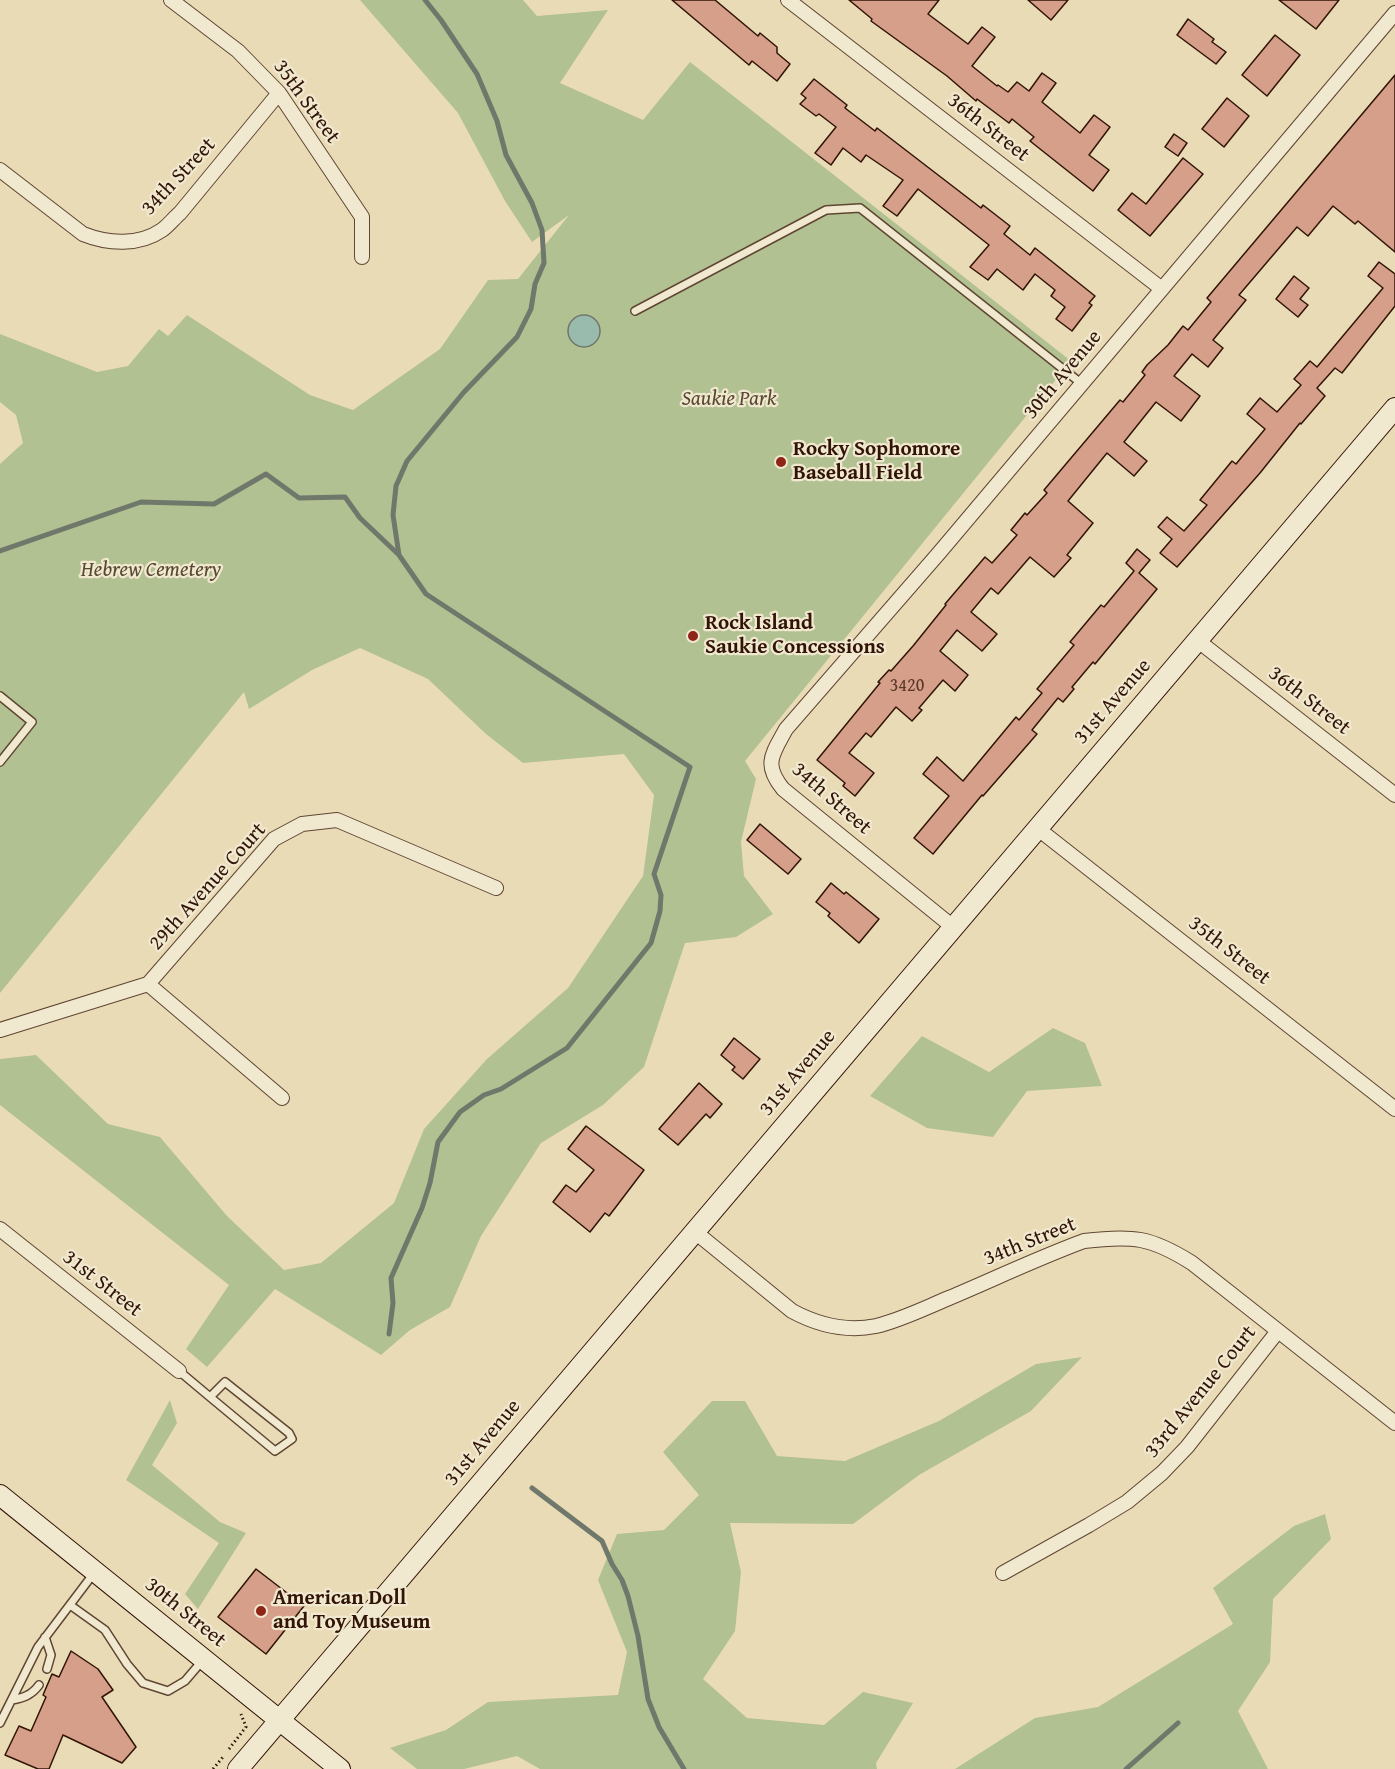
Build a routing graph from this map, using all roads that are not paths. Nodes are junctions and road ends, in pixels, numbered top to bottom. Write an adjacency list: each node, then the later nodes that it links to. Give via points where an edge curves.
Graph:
1 (171, 0): 4 (street, 35th Street, via 238,51)
2 (788, 0): 7 (street, 36th Street)
3 (1395, 13): 7 (street, 30th Avenue)
4 (279, 93): 5 (street, 34th Street, via 180,213 151,236 116,242 83,234); 6 (street, 35th Street, via 362,217)
5 (0, 170)
6 (362, 257)
7 (1162, 290): 9 (street, 30th Avenue)
8 (634, 311): 9 (lane, via 826,210 860,208)
9 (1082, 384): 14 (street, 30th Avenue, via 786,729)
10 (1395, 408): 11 (street, 31st Avenue)
11 (1197, 640): 15 (street, 36th Street); 16 (street, 31st Avenue)
12 (0, 696): 13 (lane, via 32,722)
13 (0, 762)
14 (770, 767): 18 (street, 34th Street, via 783,789)
15 (1395, 795)
16 (1037, 828): 18 (street, 31st Avenue); 22 (street, 35th Street)
17 (496, 888): 19 (street, 29th Avenue Court, via 337,820 302,824 274,839)
18 (953, 927): 24 (street, 31st Avenue)
19 (148, 984): 20 (street); 21 (street)
20 (0, 1030)
21 (282, 1098)
22 (1395, 1109)
23 (0, 1229): 26 (street, 31st Street)
24 (694, 1231): 25 (street, 34th Street, via 792,1311 827,1326 875,1326 1084,1241 1119,1237 1146,1239 1172,1250); 38 (street, 31st Avenue)
25 (1278, 1331): 28 (street, 34th Street); 31 (street, 33rd Avenue Court, via 1162,1473 1126,1502)
26 (179, 1371): 27 (lane)
27 (210, 1397): 27 (lane, via 275,1451 292,1439 225,1382)
28 (1395, 1423)
29 (0, 1495): 30 (street, 30th Street)
30 (95, 1572): 32 (lane); 34 (street, 30th Street)
31 (1003, 1573)
32 (70, 1605): 33 (lane); 34 (lane, via 105,1630 127,1664 150,1686 168,1691 185,1682)
33 (45, 1637): 35 (lane, via 51,1655); 37 (lane)
34 (204, 1659): 38 (street, 30th Street)
35 (47, 1670)
36 (39, 1685): 37 (lane, via 24,1698)
37 (12, 1700): 39 (lane)
38 (279, 1719): 40 (street, 31st Avenue); 41 (street, 30th Street)
39 (0, 1723)
40 (239, 1769)
41 (340, 1769)

